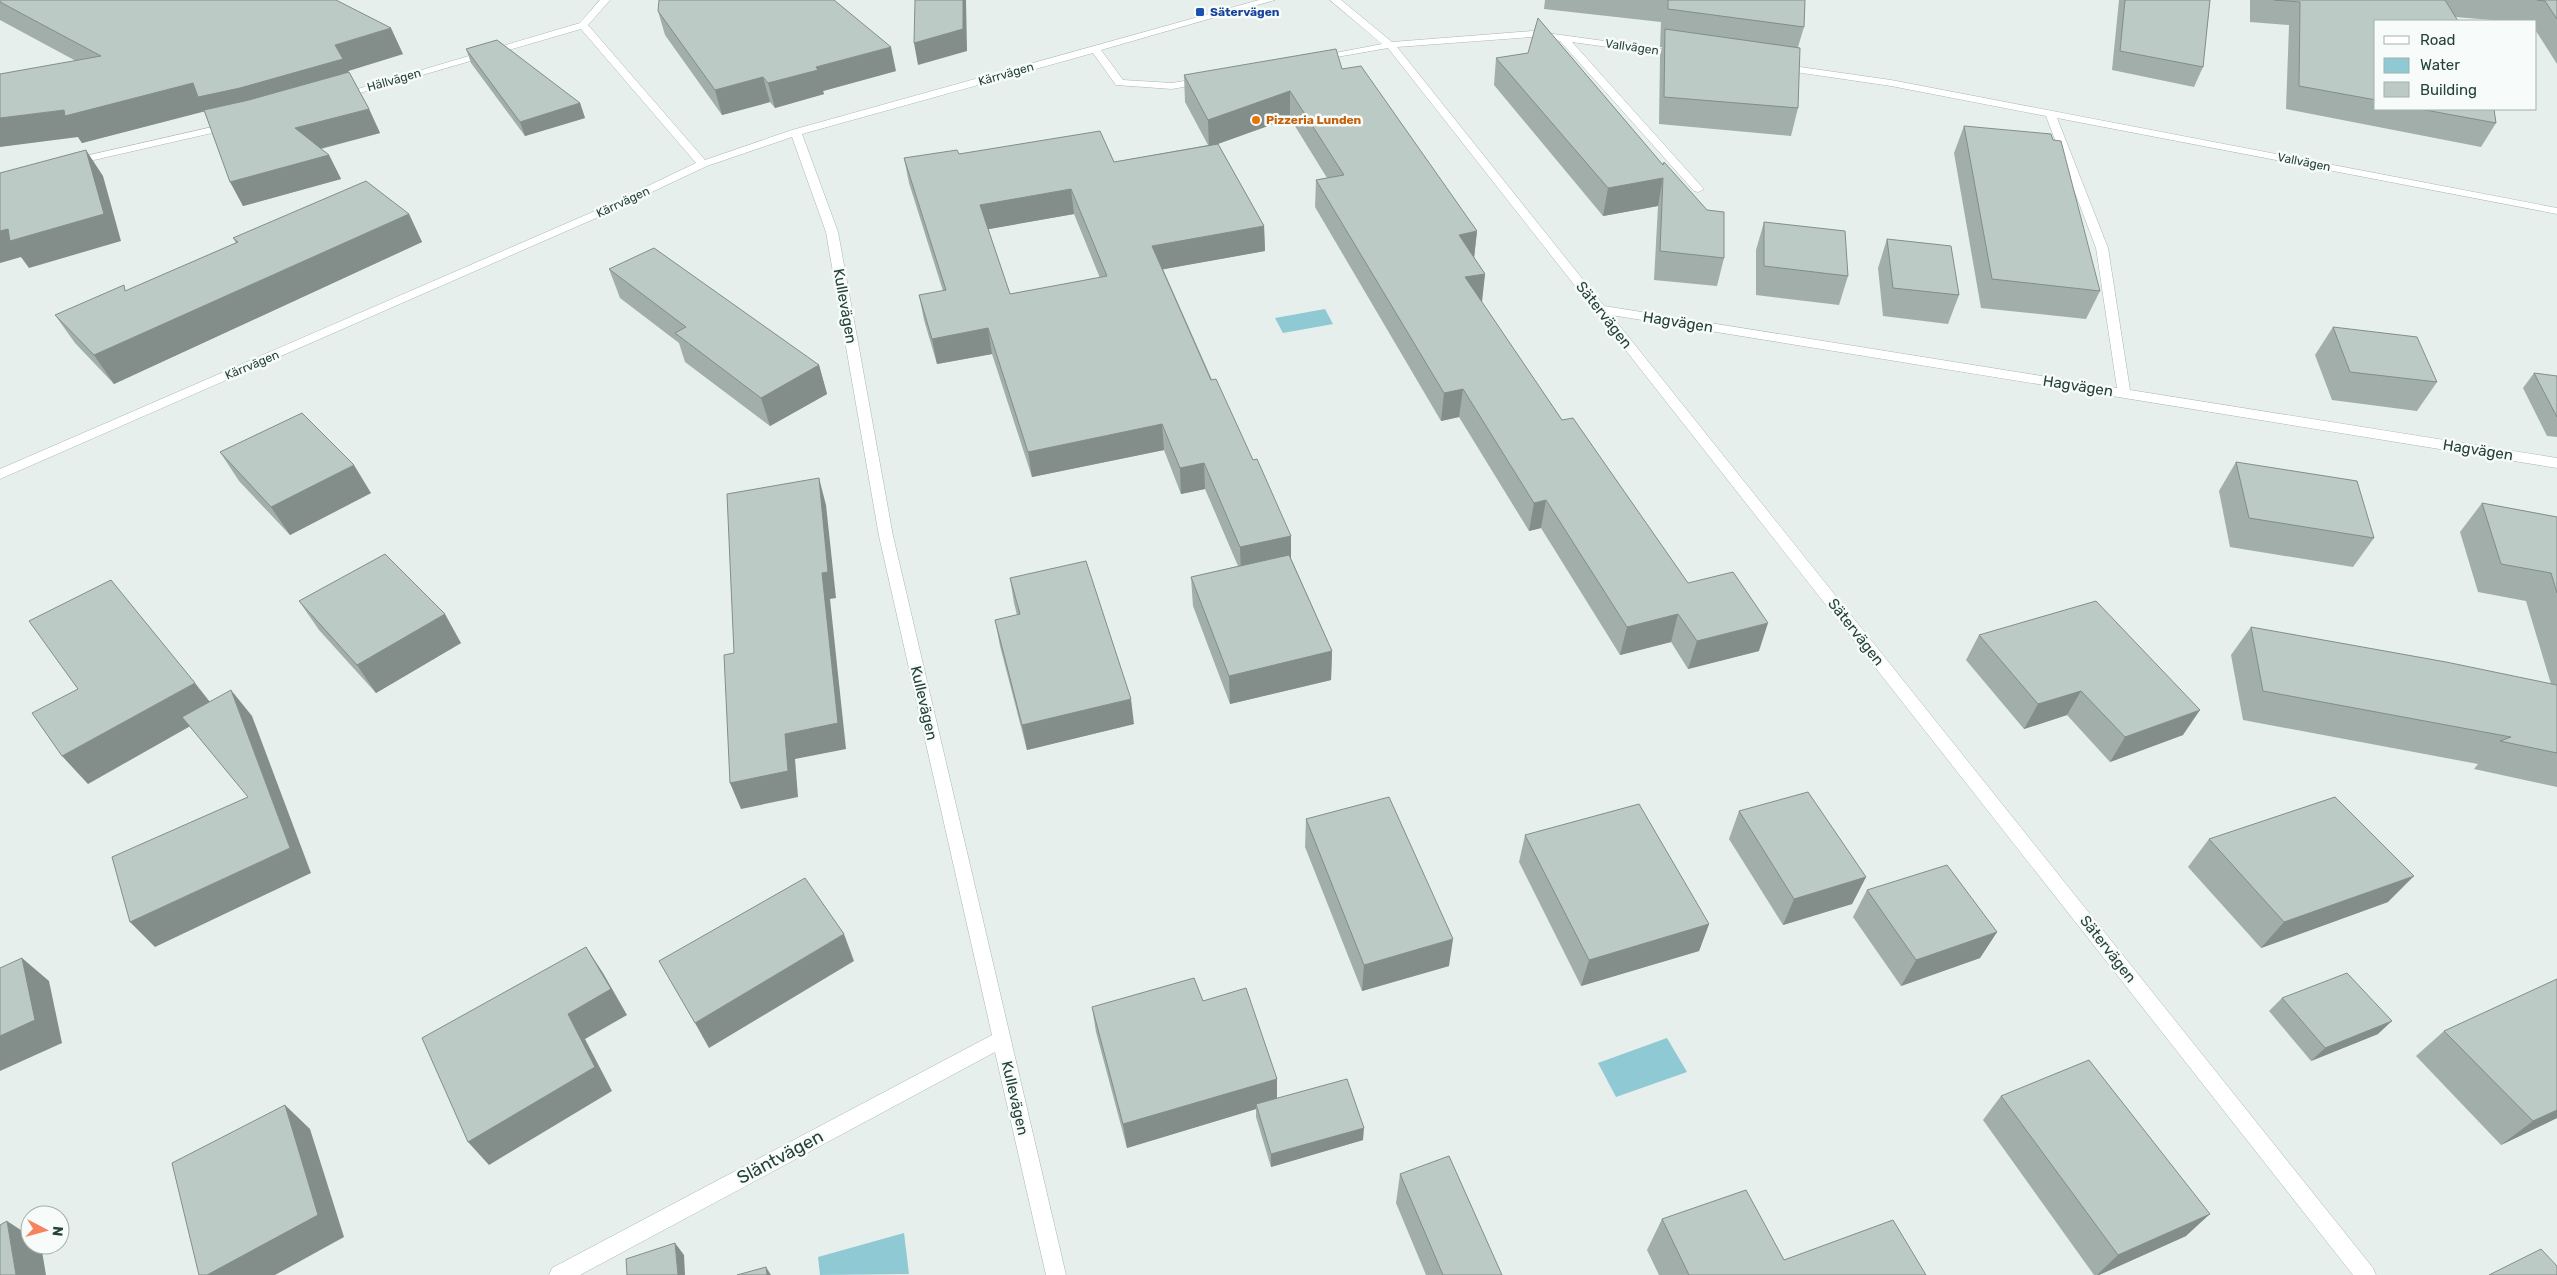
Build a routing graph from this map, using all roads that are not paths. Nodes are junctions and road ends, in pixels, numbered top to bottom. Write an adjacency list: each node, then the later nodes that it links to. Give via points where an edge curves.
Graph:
1 (605, 0): 4 (street)
2 (1270, 0): 7 (street, Kärrvägen)
3 (1335, 0): 6 (street, Sätervägen)
4 (583, 25): 12 (street, Hällvägen); 16 (street)
5 (1563, 38): 6 (street, Vallvägen, via 1532,34); 8 (street, Vallvägen); 18 (street)
6 (1390, 45): 9 (street, Vallvägen); 20 (street, Sätervägen)
7 (1095, 49): 11 (street, via 1120,83 1172,86); 15 (street, Kärrvägen)
8 (1689, 55)
9 (1305, 61)
10 (1766, 66): 13 (street, Vallvägen, via 1891,83)
11 (1210, 79)
12 (324, 100)
13 (2050, 113): 19 (street, Vallvägen); 21 (street, via 2102,248)
14 (238, 124): 17 (street)
15 (796, 132): 16 (street, Kärrvägen); 24 (street, Kullevägen, via 832,232 886,536)
16 (703, 164): 23 (street, Kärrvägen, via 581,221)
17 (57, 165)
18 (1698, 189)
19 (2557, 211)
20 (1599, 309): 21 (street, Hagvägen); 27 (street, Sätervägen)
21 (2124, 393): 22 (street, Hagvägen)
22 (2557, 463)
23 (0, 474)
24 (1002, 1039): 25 (street, Släntvägen); 26 (street, Kullevägen)
25 (559, 1275)
26 (1056, 1275)
27 (2366, 1275)

